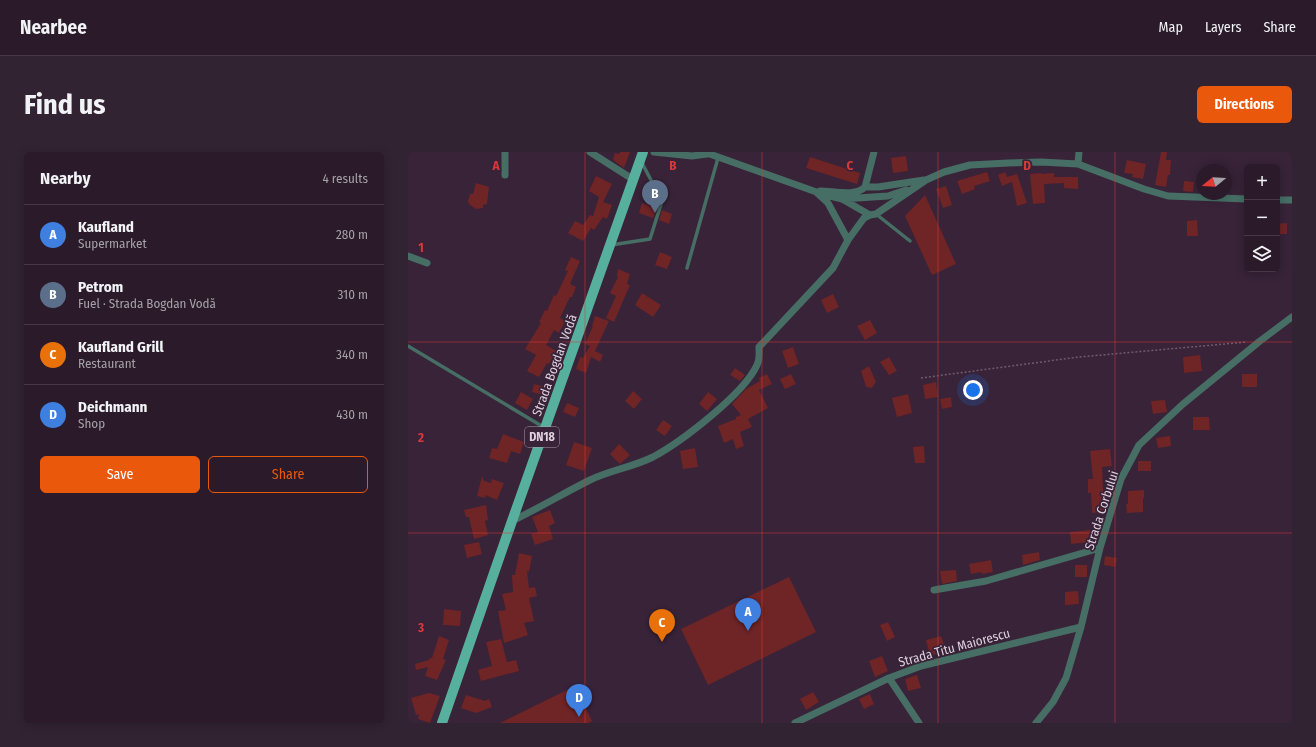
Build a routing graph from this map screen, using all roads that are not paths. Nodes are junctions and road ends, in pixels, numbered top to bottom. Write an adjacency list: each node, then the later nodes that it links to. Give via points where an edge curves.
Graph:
1 (505, 152): 10 (street)
2 (590, 152): 11 (street)
3 (654, 152): 6 (street, via 692,156)
4 (874, 152): 13 (street)
5 (1079, 152): 9 (street)
6 (705, 153): 8 (street)
7 (642, 156): 11 (main road, Strada Bogdan Vodă / DN18); 24 (lane, via 662,201 650,239)
8 (718, 158): 15 (street); 27 (lane)
9 (1078, 164): 12 (street, via 1041,162 970,165); 18 (street, via 1168,196)
10 (505, 175)
11 (634, 180): 24 (main road, Strada Bogdan Vodă / DN18)
12 (926, 180): 14 (street); 16 (street, via 898,194); 21 (street)
13 (864, 187): 14 (street); 15 (street, via 858,192 848,193)
14 (878, 187): 16 (street)
15 (814, 190): 17 (street); 22 (street, via 828,203)
16 (863, 197): 17 (street)
17 (842, 199): 21 (street)
18 (1244, 199)
19 (1280, 200): 20 (street)
20 (1292, 200)
21 (872, 215): 22 (street, via 864,218); 23 (lane)
22 (848, 240): 31 (street, via 833,268 759,347 760,357 757,366 747,380 711,416 654,457 608,472)
23 (910, 241)
24 (610, 245): 30 (main road, Strada Bogdan Vodă / DN18)
25 (408, 256): 26 (street)
26 (427, 263)
27 (687, 268)
28 (1292, 317): 32 (street, Strada Corbului, via 1183,404 1139,445 1121,479)
29 (408, 346): 30 (lane)
30 (545, 428): 31 (main road, Strada Bogdan Vodă / DN18)
31 (512, 521): 36 (main road, Strada Bogdan Vodă / DN18)
32 (1100, 548): 33 (street, via 986,581); 34 (street, Strada Corbului)
33 (934, 590)
34 (1081, 627): 35 (street, Strada Titu Maiorescu, via 921,666); 39 (street, Strada Corbului, via 1066,678 1053,702)
35 (889, 678): 37 (street, Strada Titu Maiorescu); 38 (street)
36 (442, 723)
37 (795, 723)
38 (919, 723)
39 (1036, 723)

